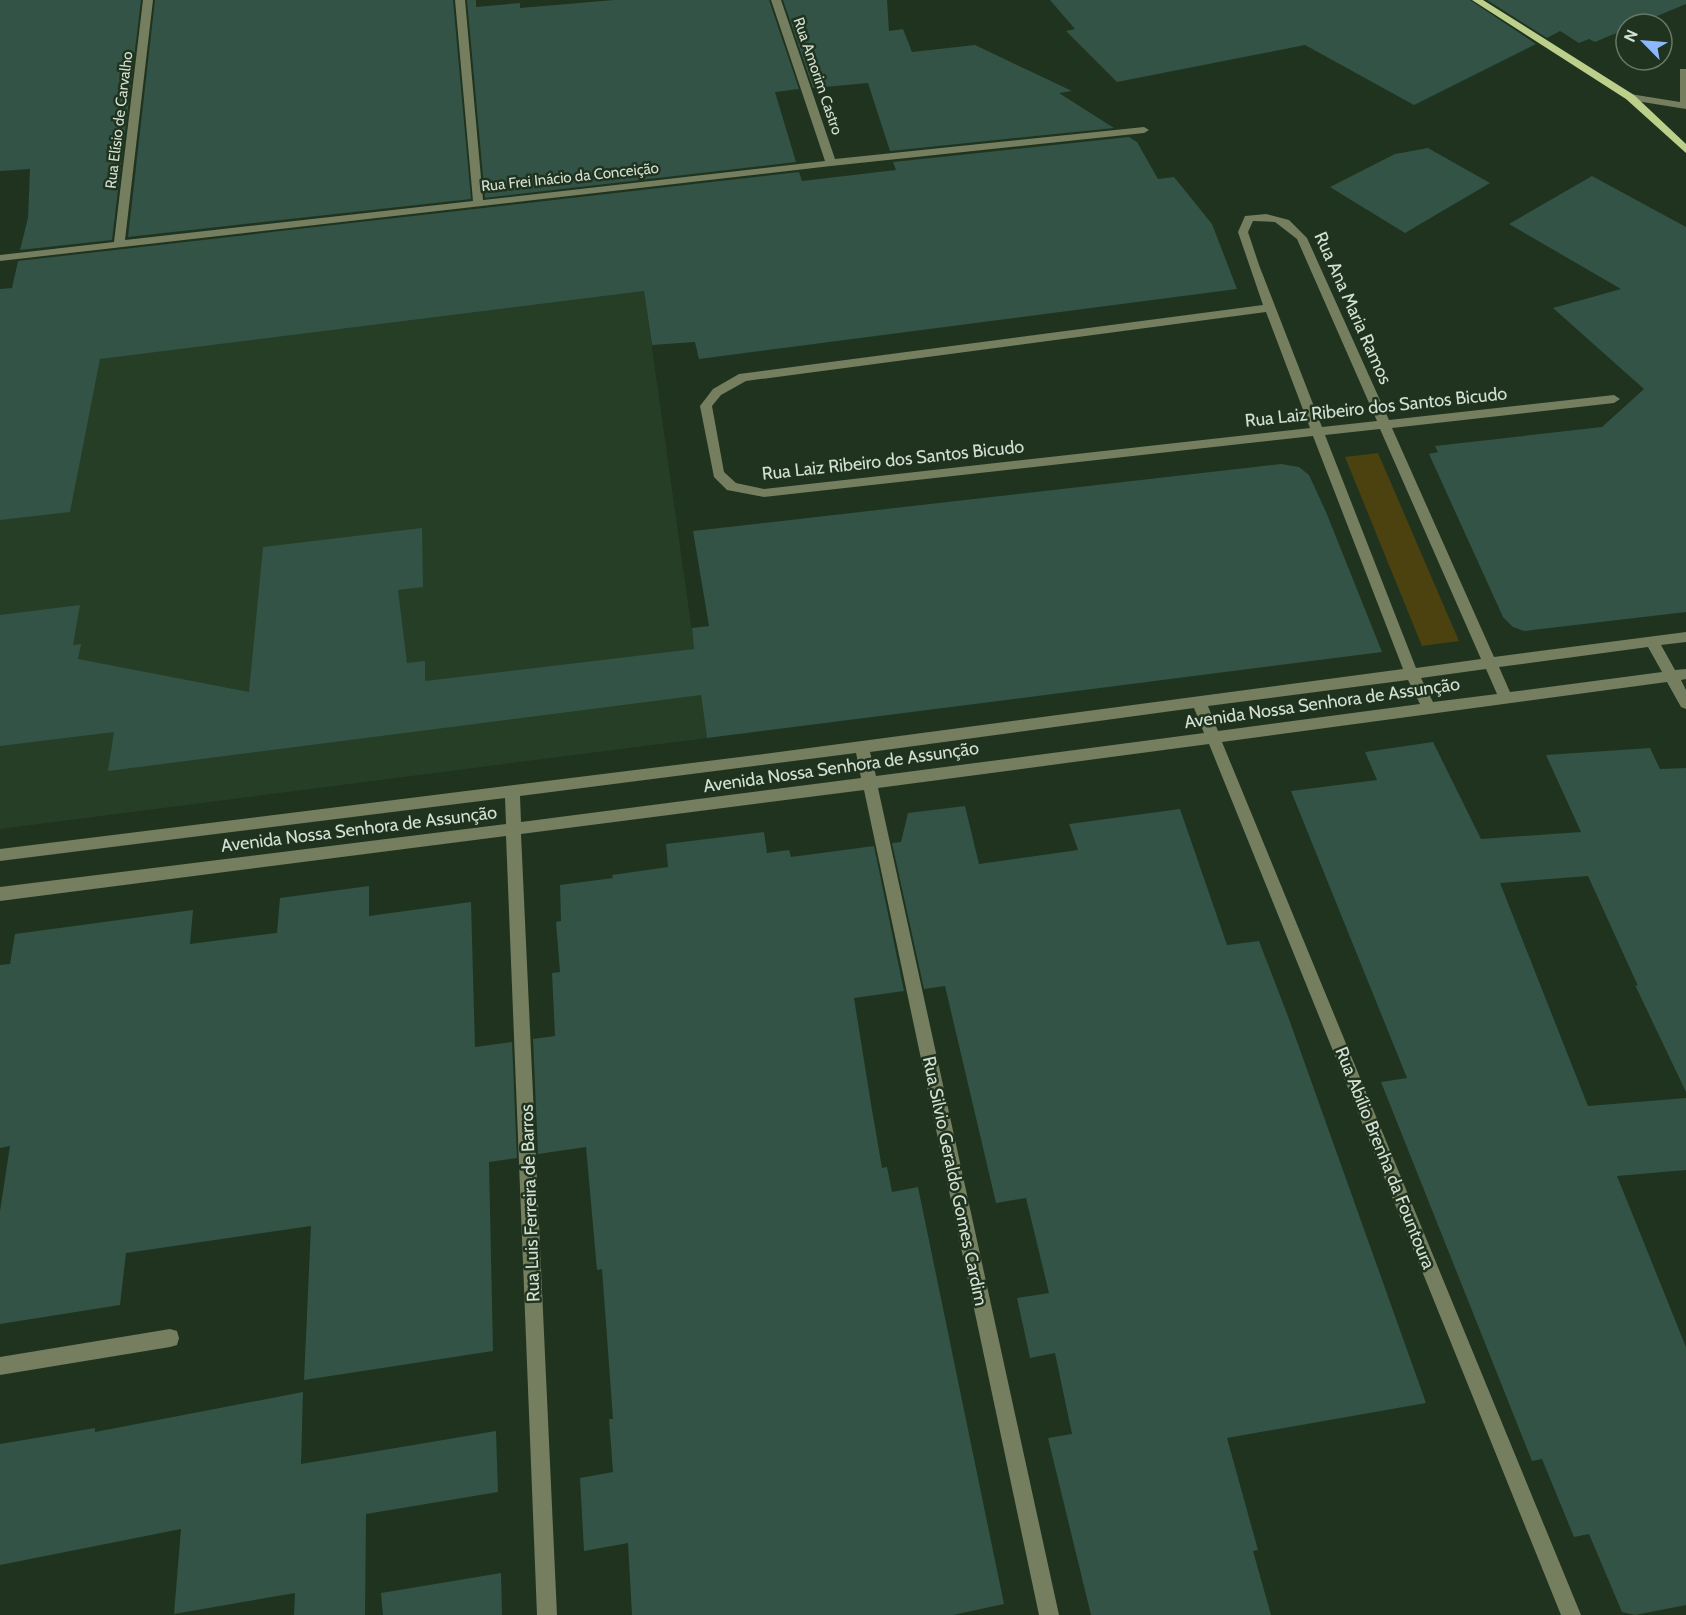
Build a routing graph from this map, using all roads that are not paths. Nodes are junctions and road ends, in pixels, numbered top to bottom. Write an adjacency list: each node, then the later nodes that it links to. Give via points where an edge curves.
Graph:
1 (148, 0): 12 (street, Rua Elísio de Carvalho)
2 (460, 0): 11 (street)
3 (776, 0): 10 (street, Rua Amorim Castro)
4 (1477, 0): 6 (main road)
5 (1683, 71): 7 (street)
6 (1630, 97): 7 (street); 9 (main road)
7 (1685, 105)
8 (1144, 130): 10 (street, Rua Frei Inácio da Conceição)
9 (1686, 150)
10 (831, 163): 11 (street, Rua Frei Inácio da Conceição)
11 (478, 202): 12 (street, Rua Frei Inácio da Conceição)
12 (119, 244): 13 (street, Rua Frei Inácio da Conceição)
13 (0, 258)
14 (1269, 308): 16 (street, Rua Ana Maria Ramos, via 1243,231 1249,218 1263,216 1289,223 1302,238); 17 (street, Rua Ana Maria Ramos); 17 (street, Rua Laiz Ribeiro dos Santos Bicudo, via 742,377 717,392 706,406 718,474 732,487 764,493)
15 (1614, 399): 16 (street, Rua Laiz Ribeiro dos Santos Bicudo)
16 (1383, 424): 17 (street, Rua Laiz Ribeiro dos Santos Bicudo); 20 (street, Rua Ana Maria Ramos)
17 (1317, 432): 21 (street, Rua Ana Maria Ramos)
18 (1686, 637): 19 (street, Avenida Nossa Senhora de Assunção)
19 (1652, 641): 20 (street, Avenida Nossa Senhora de Assunção); 22 (street)
20 (1490, 663): 21 (street, Avenida Nossa Senhora de Assunção); 23 (street, Rua Ana Maria Ramos)
21 (1412, 674): 24 (street, Avenida Nossa Senhora de Assunção); 26 (street, Rua Ana Maria Ramos)
22 (1679, 675): 23 (street, Avenida Nossa Senhora de Assunção); 25 (street)
23 (1506, 699): 26 (street, Avenida Nossa Senhora de Assunção)
24 (1199, 702): 27 (street, Rua Abílio Brenha da Fountoura); 28 (street, Avenida Nossa Senhora de Assunção)
25 (1686, 703)
26 (1429, 708): 27 (street, Avenida Nossa Senhora de Assunção)
27 (1215, 737): 29 (street, Avenida Nossa Senhora de Assunção); 38 (street, Rua Abílio Brenha da Fountoura)
28 (862, 747): 29 (street, Rua Silvio Geraldo Gomes Cardim); 30 (street, Avenida Nossa Senhora de Assunção)
29 (870, 783): 31 (street, Avenida Nossa Senhora de Assunção); 37 (street, Rua Silvio Geraldo Gomes Cardim)
30 (512, 792): 31 (street, Rua Luis Ferreira de Barros); 32 (street, Avenida Nossa Senhora de Assunção)
31 (514, 829): 33 (street, Avenida Nossa Senhora de Assunção); 36 (street, Rua Luis Ferreira de Barros)
32 (0, 855)
33 (0, 894)
34 (170, 1338): 35 (street)
35 (0, 1366)
36 (547, 1615)
37 (1048, 1615)
38 (1571, 1615)

